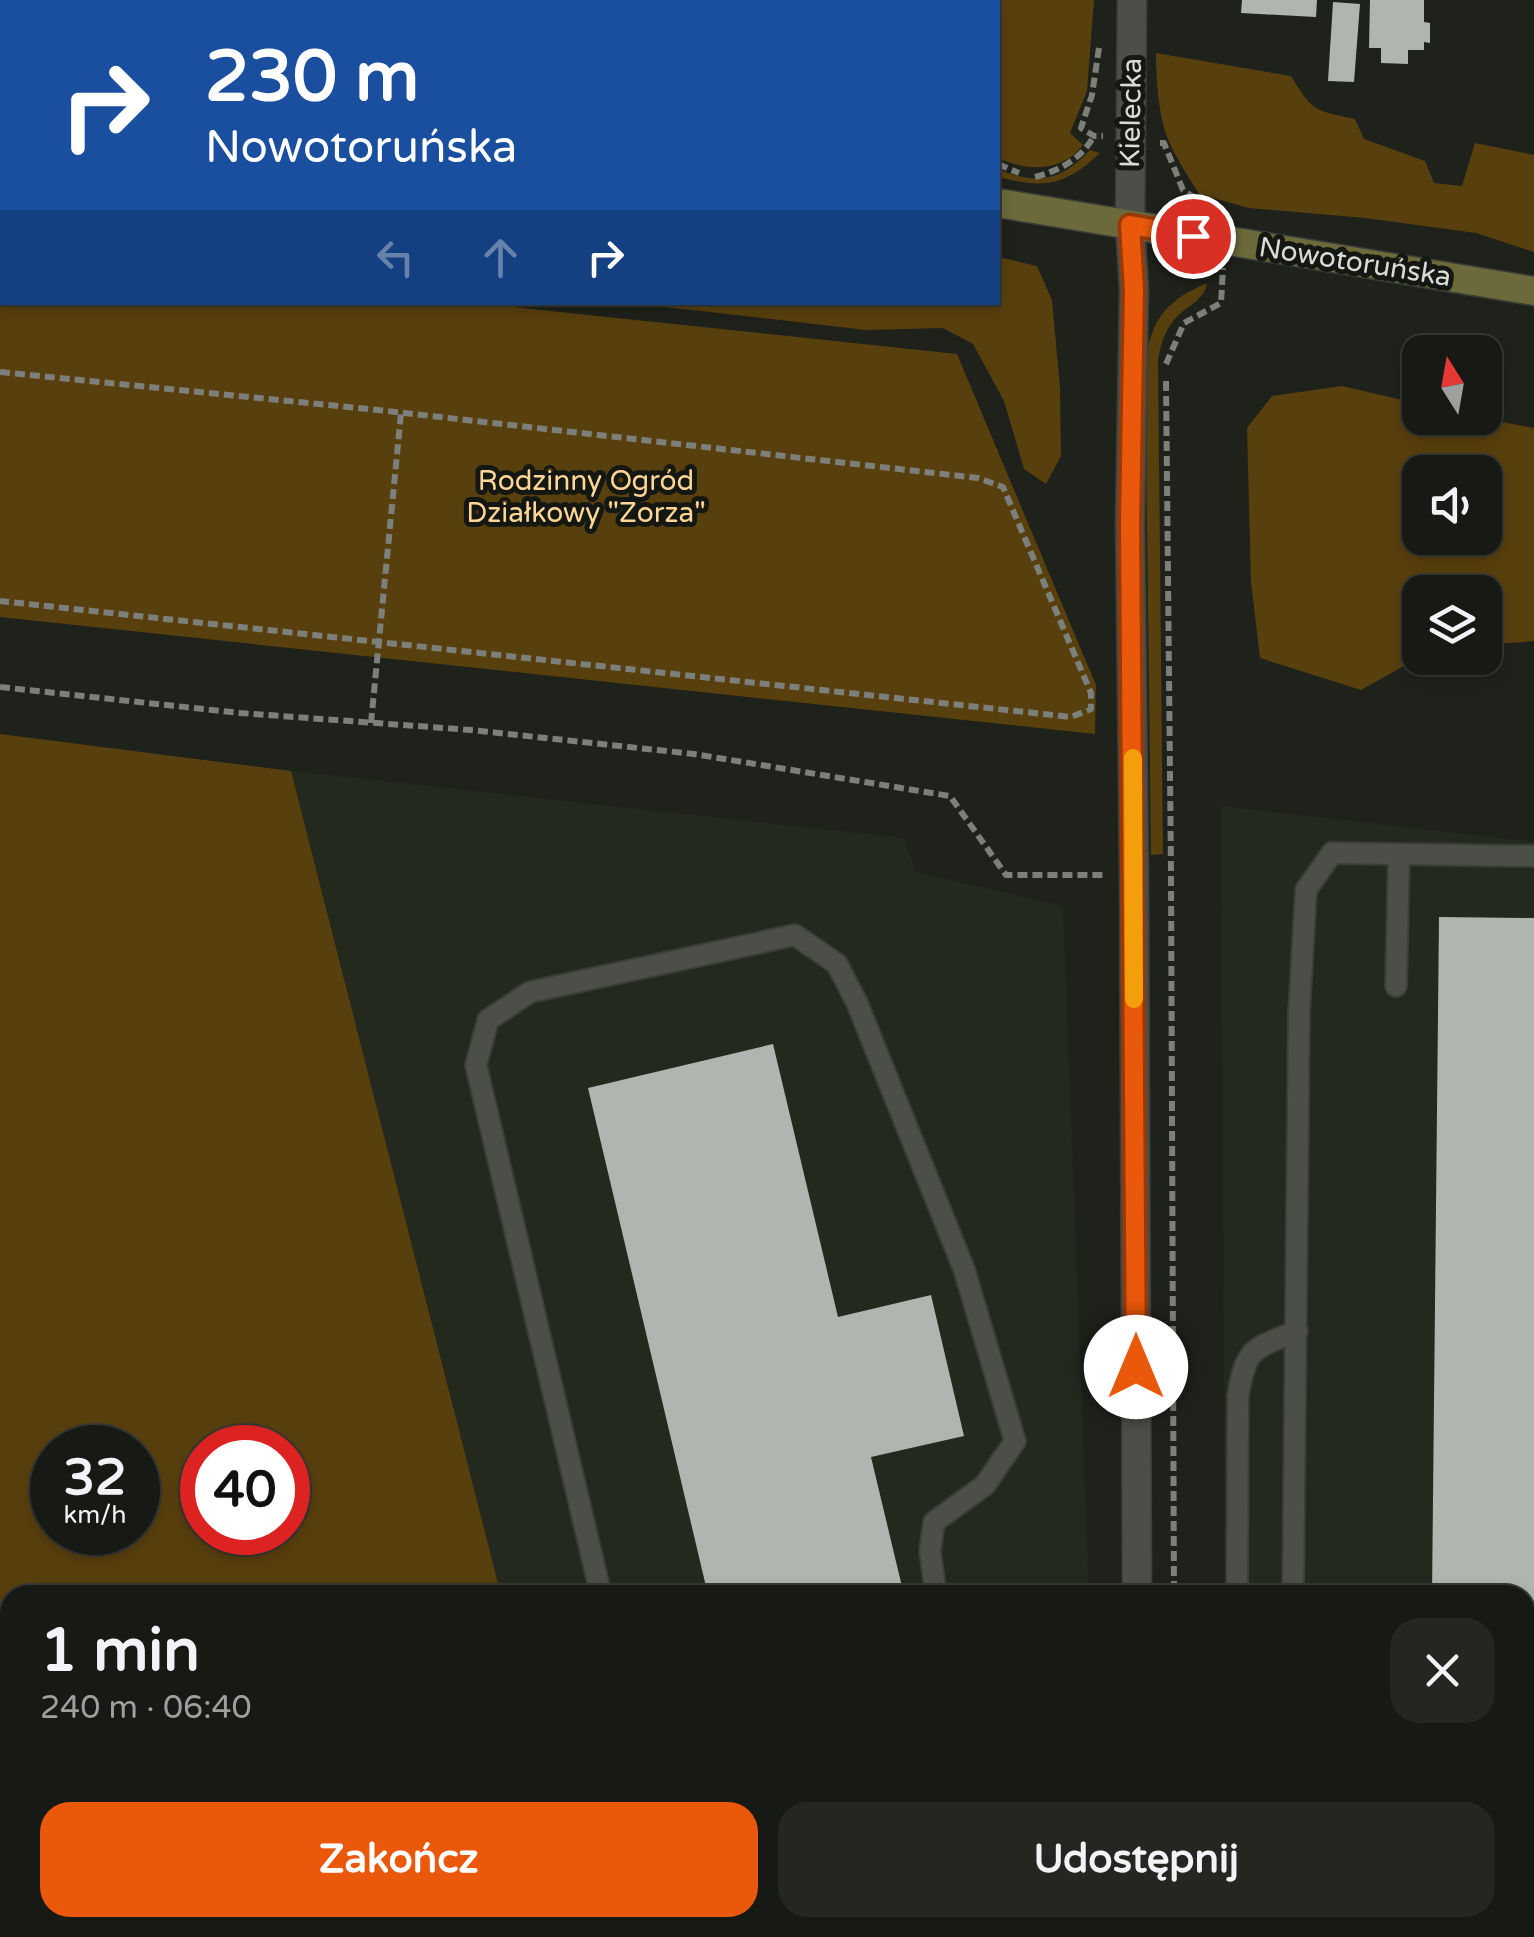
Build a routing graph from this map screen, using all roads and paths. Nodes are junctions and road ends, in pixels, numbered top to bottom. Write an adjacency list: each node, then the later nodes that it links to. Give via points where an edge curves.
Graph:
1 (1132, 0): 4 (street, Kielecka)
2 (1100, 39): 3 (path, via 1081,128)
3 (1094, 136): 4 (path); 5 (path, via 1077,158 1040,176)
4 (1130, 136): 7 (street, Kielecka); 8 (path, via 1164,143 1183,190 1226,210)
5 (1000, 165)
6 (1000, 204): 7 (main road, Nowotoruńska)
7 (1130, 225): 8 (main road, Nowotoruńska); 23 (street, Kielecka)
8 (1224, 242): 9 (main road, Nowotoruńska); 24 (path, via 1222,303 1184,323 1166,361)
9 (1534, 291)
10 (0, 372): 11 (path)
11 (401, 413): 13 (path); 13 (path, via 978,478 1003,487 1091,693 1091,708 1072,718)
12 (0, 601): 13 (path)
13 (379, 642): 15 (path)
14 (0, 687): 15 (path)
15 (372, 723): 18 (path, via 694,754 950,796 1006,876)
16 (1399, 854): 17 (lane); 19 (lane); 20 (lane, via 1332,853 1306,890)
17 (1534, 856)
18 (1101, 875)
19 (1396, 986)
20 (1297, 1330): 25 (lane, via 1254,1348 1242,1367); 26 (lane)
21 (599, 1585): 22 (lane, via 476,1065 488,1020 530,992 794,935 837,964 857,1003 964,1269 1015,1441 986,1486 934,1522)
22 (935, 1585)
23 (1137, 1585)
24 (1174, 1585)
25 (1237, 1585)
26 (1293, 1585)

